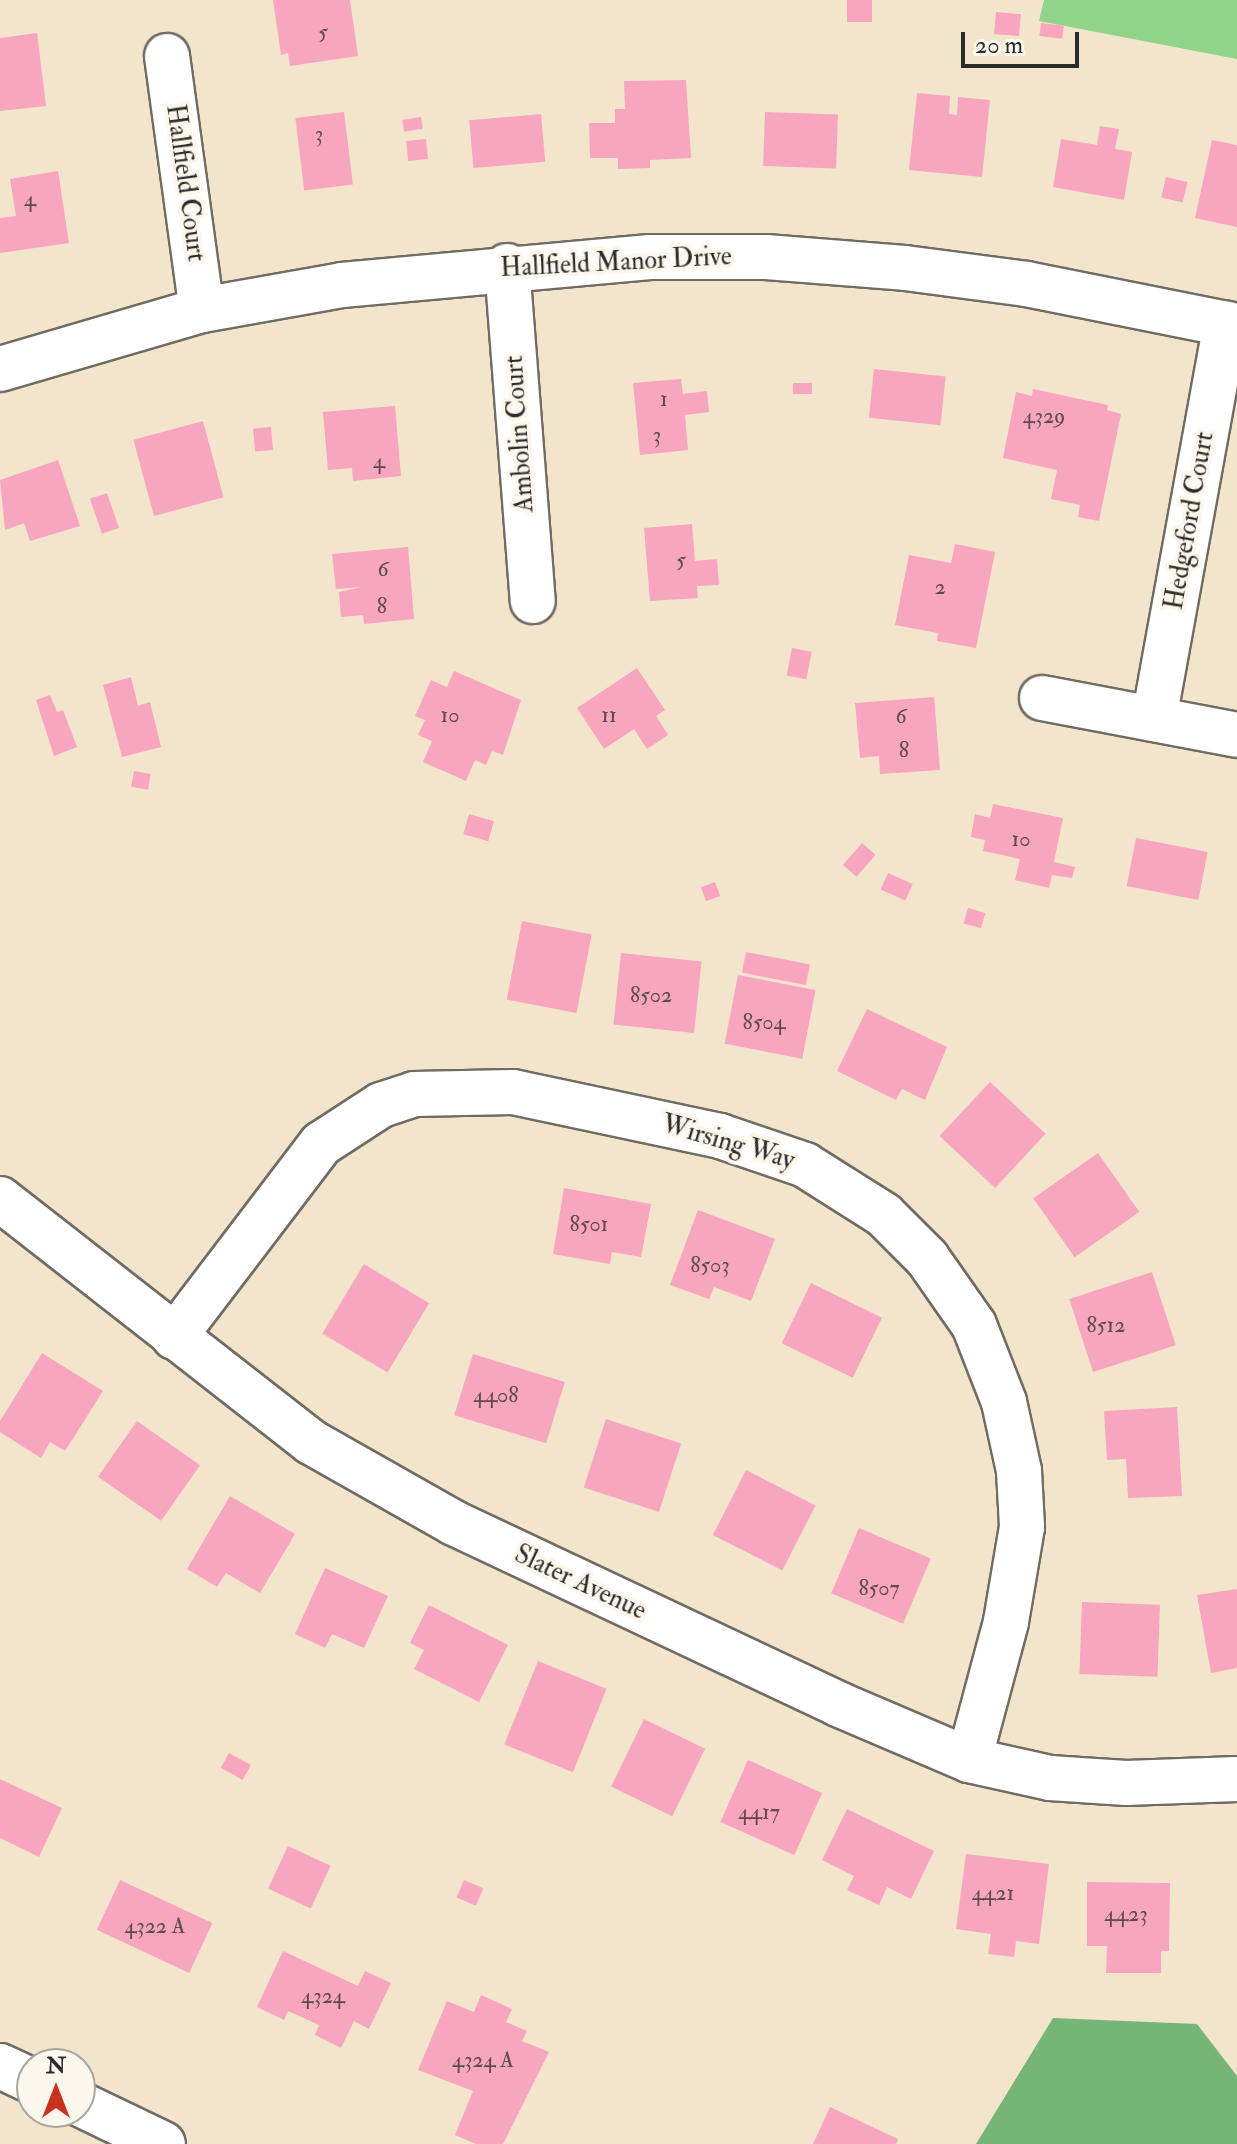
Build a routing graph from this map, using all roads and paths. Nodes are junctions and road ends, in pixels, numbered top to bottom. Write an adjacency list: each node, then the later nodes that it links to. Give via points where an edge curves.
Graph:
1 (167, 56): 3 (street, Hallfield Court)
2 (507, 266): 3 (street, Hallfield Manor Drive, via 342,285); 4 (street, Hallfield Manor Drive, via 679,257 905,268 1026,284); 6 (street, Ambolin Court)
3 (202, 310): 5 (street, Hallfield Manor Drive)
4 (1231, 325): 8 (street, Hedgeford Court)
5 (0, 369)
6 (533, 601)
7 (1042, 698): 8 (street)
8 (1154, 719): 9 (street)
9 (1237, 735)
10 (0, 1199): 11 (street, Slater Avenue)
11 (174, 1337): 12 (street, Slater Avenue, via 311,1442 454,1523); 12 (street, Wirsing Way, via 321,1144 381,1105 414,1094 513,1092 720,1136 805,1165 884,1215 927,1258 974,1325 1004,1402 1019,1471 1022,1527 1006,1622)
12 (969, 1760): 13 (street, Slater Avenue, via 1050,1778 1126,1783)
13 (1237, 1779)
14 (96, 2112): 15 (street)
15 (163, 2144)

